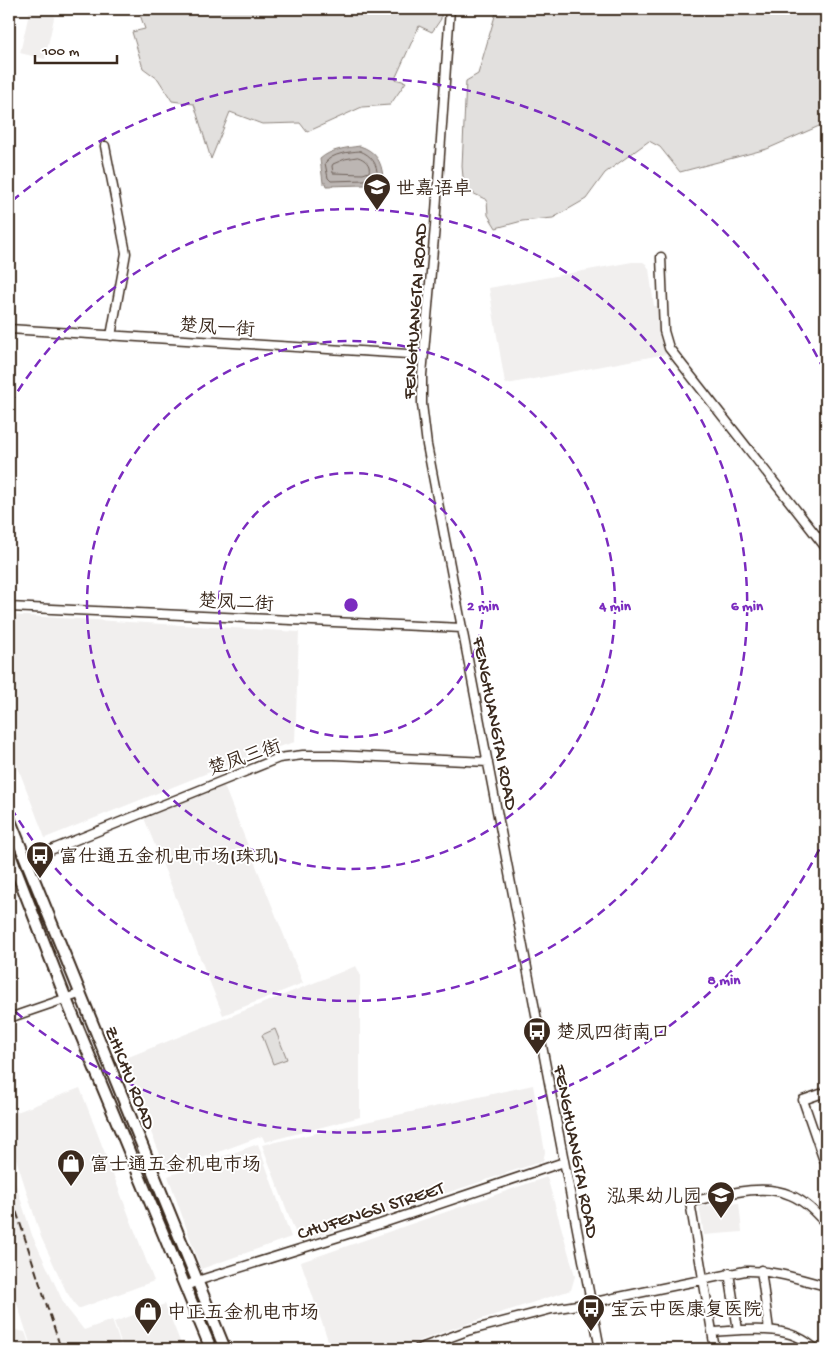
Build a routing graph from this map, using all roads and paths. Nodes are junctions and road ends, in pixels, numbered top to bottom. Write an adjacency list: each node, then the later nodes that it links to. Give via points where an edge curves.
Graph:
1 (450, 9): 6 (street, FENGHUANGTAI ROAD)
2 (106, 146): 5 (street, via 126,254)
3 (661, 257): 7 (street, via 664,331 669,348)
4 (9, 329): 5 (street, 楚凤一街)
5 (111, 336): 6 (street, 楚凤一街)
6 (424, 356): 9 (street, FENGHUANGTAI ROAD, via 422,404 427,445)
7 (826, 548)
8 (9, 607): 9 (street, 楚凤二街)
9 (462, 628): 10 (street, FENGHUANGTAI ROAD)
10 (488, 762): 13 (street, 楚凤三街, via 334,755 279,758); 18 (street, FENGHUANGTAI ROAD)
11 (9, 818): 13 (main road, ZHICHU ROAD)
12 (9, 852): 15 (main road, ZHICHU ROAD)
13 (26, 860): 14 (main road, ZHICHU ROAD)
14 (79, 994): 15 (street); 24 (main road, ZHICHU ROAD)
15 (66, 1000): 16 (street); 25 (main road, ZHICHU ROAD)
16 (9, 1018)
17 (826, 1092): 19 (street, via 803,1100)
18 (564, 1162): 24 (street, CHUFENGSI STREET); 27 (street, FENGHUANGTAI ROAD)
19 (826, 1162)
20 (826, 1224): 23 (street, via 803,1202 790,1194 772,1190 750,1190 690,1202)
21 (761, 1270): 22 (street); 26 (street); 29 (street)
22 (730, 1273): 23 (street); 28 (street)
23 (702, 1280): 27 (street); 30 (street)
24 (197, 1281): 25 (street, CHUFENGSI STREET); 32 (main road, ZHICHU ROAD)
25 (186, 1286): 31 (main road, ZHICHU ROAD)
26 (826, 1286)
27 (590, 1304): 33 (street, via 552,1309 467,1331); 34 (street, FENGHUANGTAI ROAD)
28 (738, 1330): 29 (street); 30 (street)
29 (769, 1330): 36 (street, via 800,1337)
30 (712, 1332): 35 (street)
31 (212, 1349)
32 (225, 1349)
33 (418, 1349)
34 (600, 1349)
35 (715, 1349)
36 (815, 1349)

